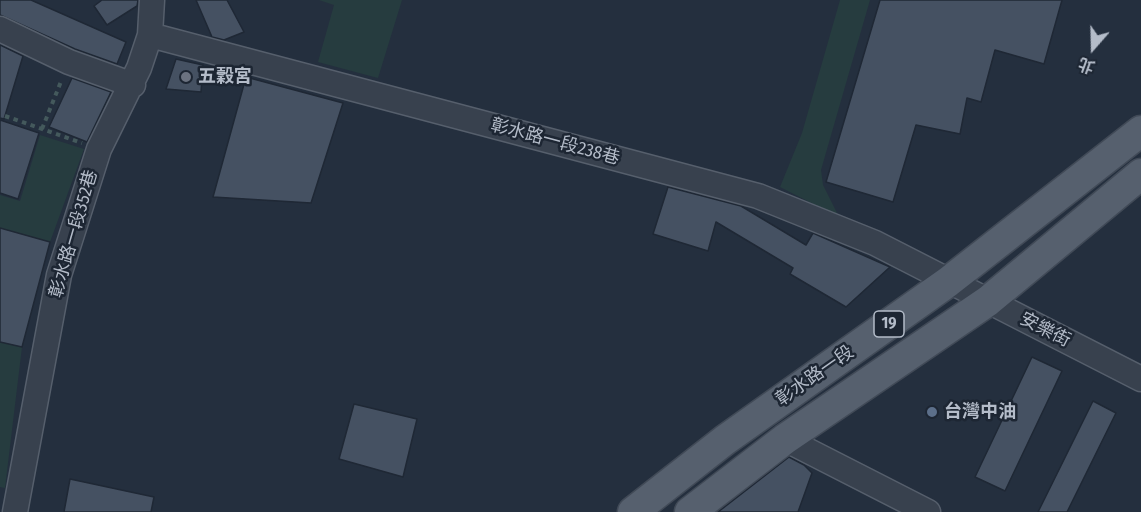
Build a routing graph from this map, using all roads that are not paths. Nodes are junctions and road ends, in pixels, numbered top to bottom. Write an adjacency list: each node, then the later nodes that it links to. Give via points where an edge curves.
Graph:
1 (152, 0): 3 (street, 彰水路一段352巷)
2 (0, 29): 4 (street, via 69,62)
3 (150, 35): 4 (street, 彰水路一段352巷); 7 (street, 彰水路一段238巷, via 758,196 876,243)
4 (133, 86): 11 (street, 彰水路一段352巷, via 99,149 59,275)
5 (1141, 131): 7 (main road, 彰水路一段 / 19)
6 (1141, 174): 8 (main road, 彰水路一段 / 19)
7 (948, 282): 8 (street, 安樂街); 12 (main road, 彰水路一段 / 19, via 725,440)
8 (988, 301): 9 (street, 安樂街); 10 (main road, 彰水路一段 / 19)
9 (1141, 379)
10 (785, 439): 13 (main road, 彰水路一段 / 19); 14 (street)
11 (15, 512)
12 (633, 512)
13 (690, 512)
14 (928, 512)

